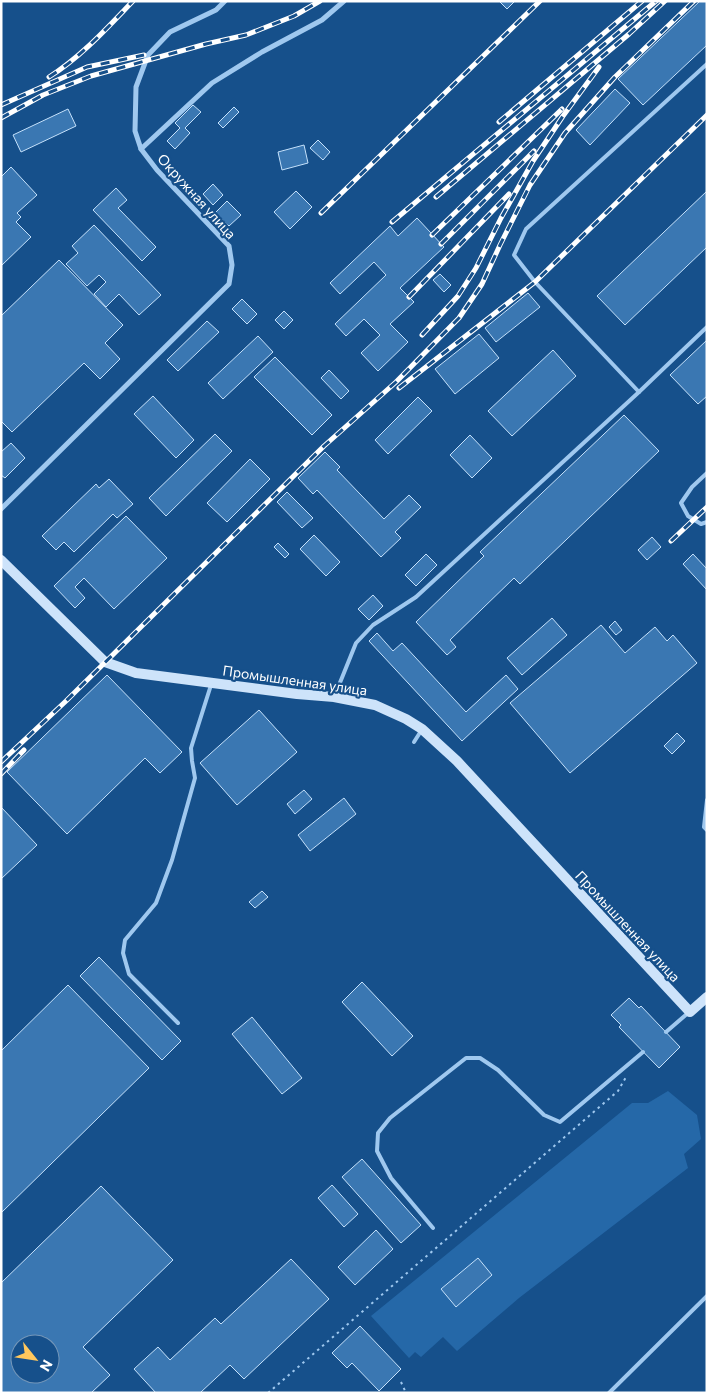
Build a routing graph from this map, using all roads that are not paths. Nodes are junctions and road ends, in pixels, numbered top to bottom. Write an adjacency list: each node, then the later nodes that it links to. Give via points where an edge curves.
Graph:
1 (225, 1): 4 (street, Окружная улица, via 216,10 170,32 148,55 136,87 135,130)
2 (344, 1): 4 (street, via 322,20 212,83)
3 (707, 64): 6 (lane, via 526,229 514,255 535,282)
4 (141, 149): 8 (street, Окружная улица, via 229,246 232,265 229,284)
5 (707, 327): 6 (lane)
6 (639, 392): 12 (lane, via 416,597 373,625 356,643)
7 (707, 473): 9 (lane, via 680,503 688,516 701,524)
8 (1, 509)
9 (707, 522)
10 (1, 560): 11 (street, Промышленная улица, via 105,662 136,673)
11 (212, 683): 12 (street, Промышленная улица); 19 (lane, via 191,748 196,778 172,860 156,903 125,940 122,952 129,974)
12 (334, 697): 13 (street, Промышленная улица, via 375,706)
13 (422, 729): 14 (lane); 18 (street, Промышленная улица, via 463,768)
14 (414, 742)
15 (707, 800): 16 (lane, via 704,826)
16 (707, 830)
17 (707, 996): 18 (street)
18 (690, 1012): 20 (lane)
19 (178, 1023)
20 (666, 1032)
21 (643, 1052): 22 (lane, via 560,1122 544,1115 498,1070 480,1058 466,1058 390,1118 378,1133 377,1151 392,1178)
22 (433, 1228)
23 (707, 1296): 24 (lane)
24 (609, 1393)

